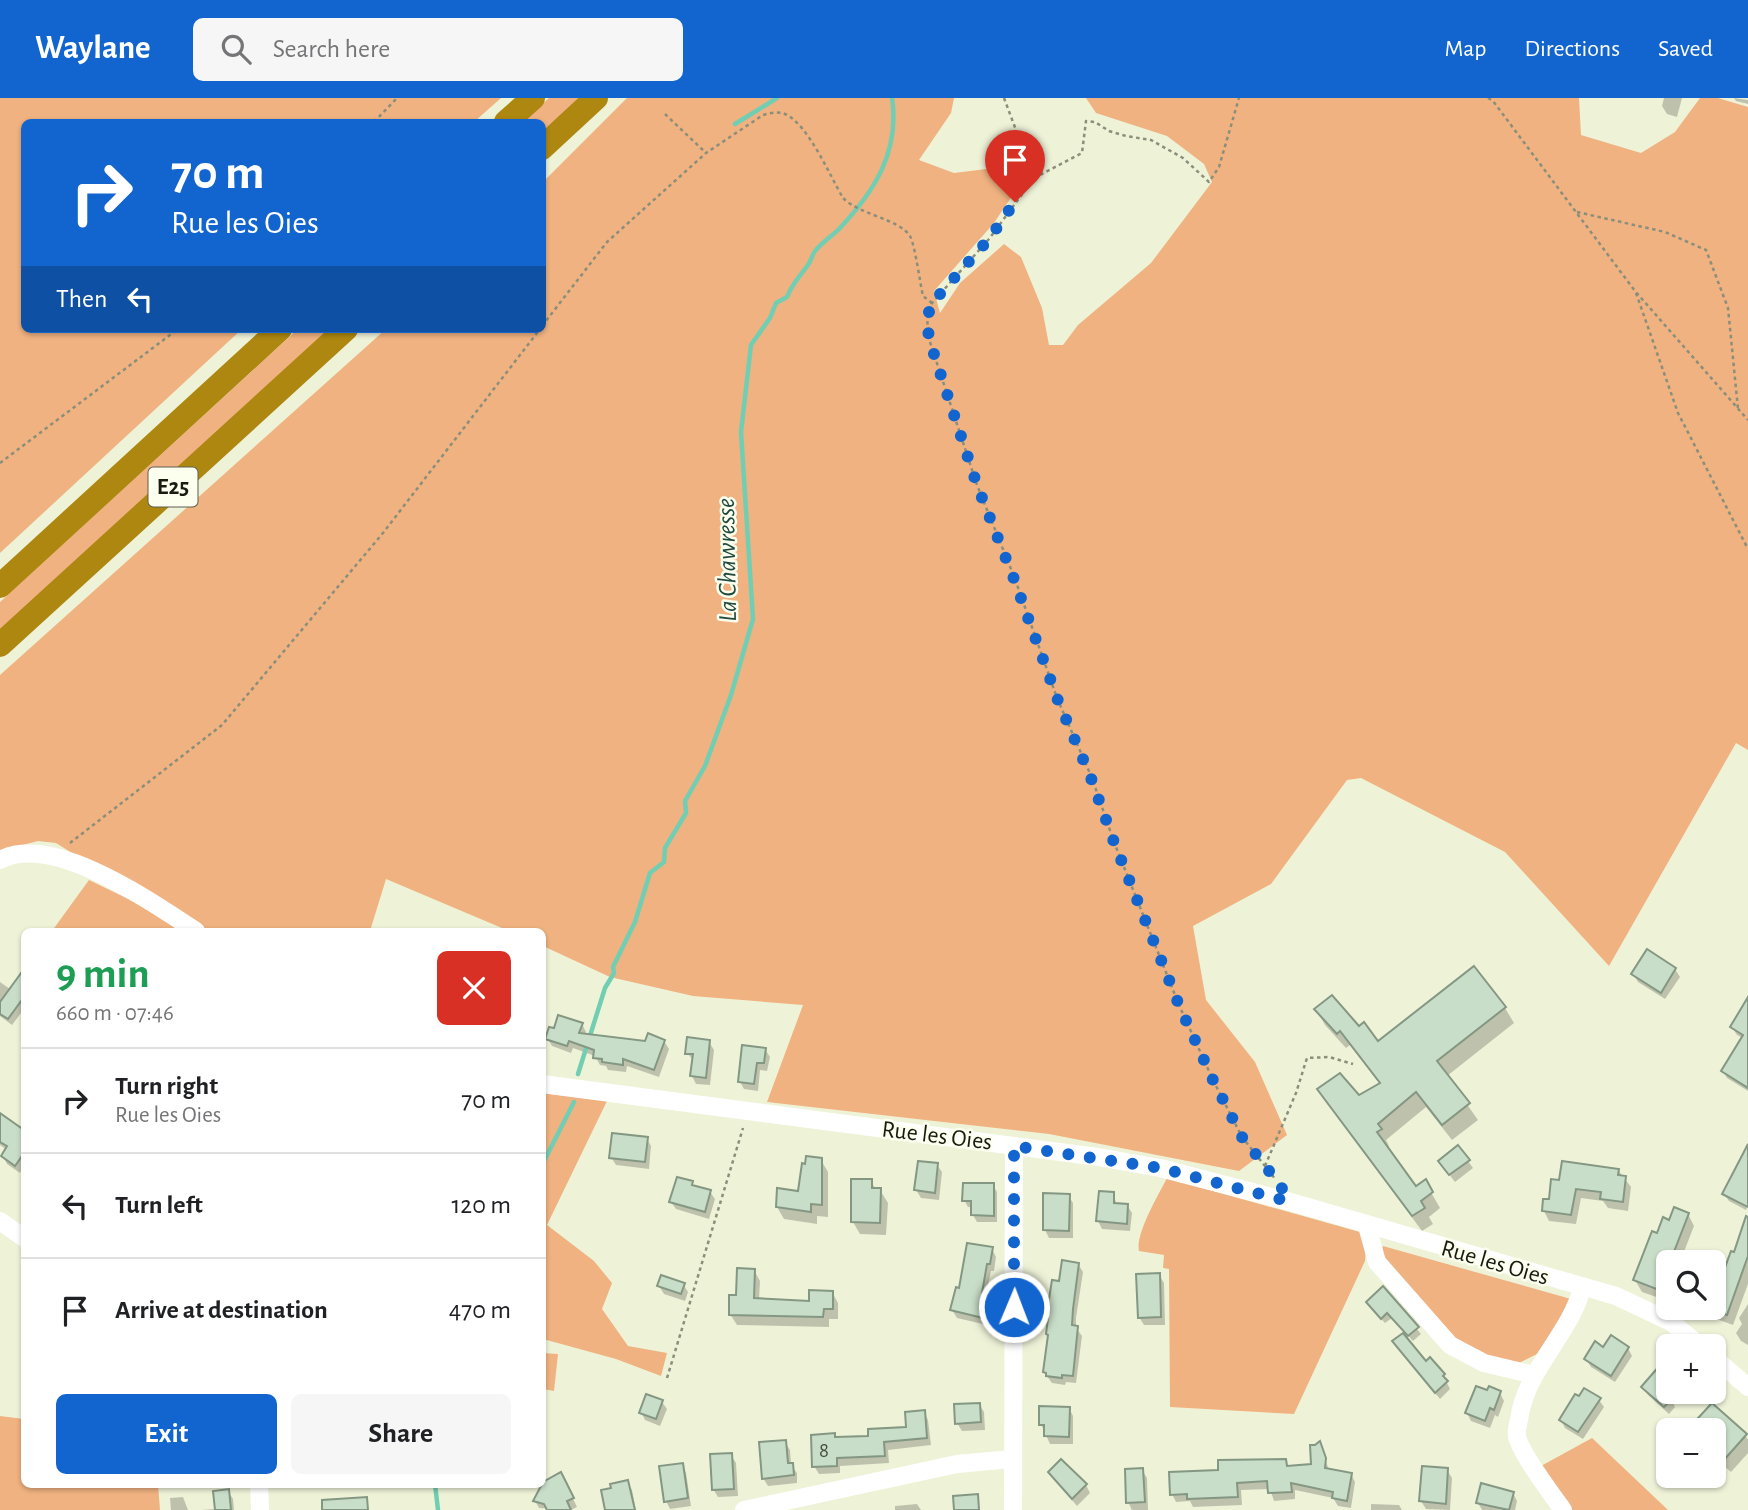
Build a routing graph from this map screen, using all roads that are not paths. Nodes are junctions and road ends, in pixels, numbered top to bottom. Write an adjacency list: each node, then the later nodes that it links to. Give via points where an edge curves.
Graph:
1 (533, 98): 3 (highway)
2 (596, 98): 4 (highway)
3 (509, 119)
4 (546, 144)
5 (276, 333): 7 (highway, E25)
6 (342, 333): 8 (highway, E25)
7 (0, 586)
8 (0, 645)
9 (0, 860): 10 (street, via 54,856 97,871)
10 (191, 928)
11 (546, 1085): 12 (street, Rue les Oies)
12 (1014, 1146): 14 (street, Rue les Oies, via 1160,1168); 21 (street)
13 (0, 1221): 15 (street)
14 (1367, 1226): 16 (street, Rue les Oies); 19 (street, via 1377,1262 1450,1345 1484,1363)
15 (21, 1236)
16 (1582, 1288): 17 (street, Rue les Oies, via 1616,1296 1671,1322); 19 (street, Rue les Oies, via 1578,1305)
17 (1686, 1334)
18 (1726, 1368): 20 (street)
19 (1534, 1375): 22 (street, Rue les Oies, via 1521,1406 1517,1436)
20 (1748, 1387)
21 (1012, 1459): 25 (street, via 957,1464); 26 (street)
22 (1547, 1485): 27 (street); 28 (street, Rue les Oies)
23 (259, 1488): 24 (street)
24 (260, 1510)
25 (744, 1510)
26 (1013, 1510)
27 (1549, 1510)
28 (1563, 1510)

